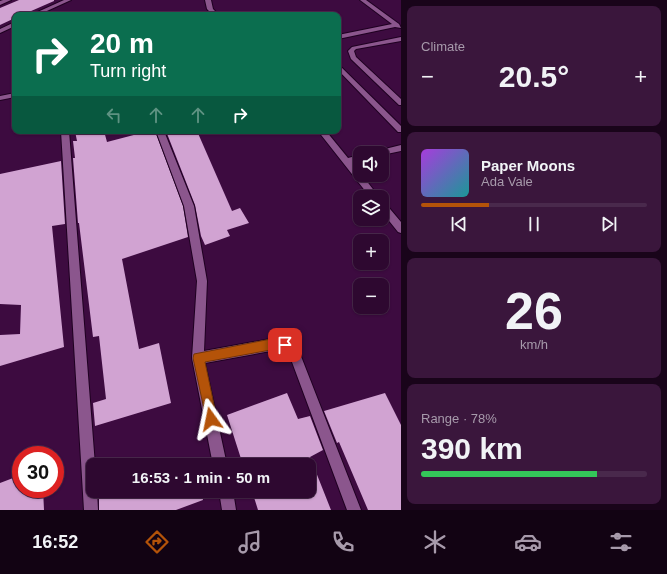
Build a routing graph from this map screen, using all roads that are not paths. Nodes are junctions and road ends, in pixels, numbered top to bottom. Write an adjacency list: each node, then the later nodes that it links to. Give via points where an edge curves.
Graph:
1 (8, 0): 5 (street)
2 (68, 0): 6 (street)
3 (208, 0): 7 (street)
4 (363, 0): 9 (street)
5 (0, 3)
6 (41, 12)
7 (213, 12)
8 (12, 25): 10 (street)
9 (399, 27): 11 (street)
10 (0, 31)
11 (341, 37)
12 (401, 39): 16 (street, via 354,48 351,51 353,58)
13 (341, 69): 17 (street)
14 (12, 96): 15 (street)
15 (0, 98)
16 (401, 103)
17 (401, 130)
18 (65, 134): 31 (street)
19 (161, 134): 28 (street, via 188,206 202,281)
20 (324, 134): 24 (street)
21 (401, 148): 22 (street)
22 (389, 151)
23 (353, 160): 24 (street)
24 (346, 161): 25 (street)
25 (369, 190)
26 (389, 215): 27 (street)
27 (401, 230)
28 (198, 358): 29 (street); 33 (street, via 276,344 285,345 293,350)
29 (219, 458)
30 (227, 498): 32 (street)
31 (91, 510)
32 (230, 510)
33 (354, 510)

